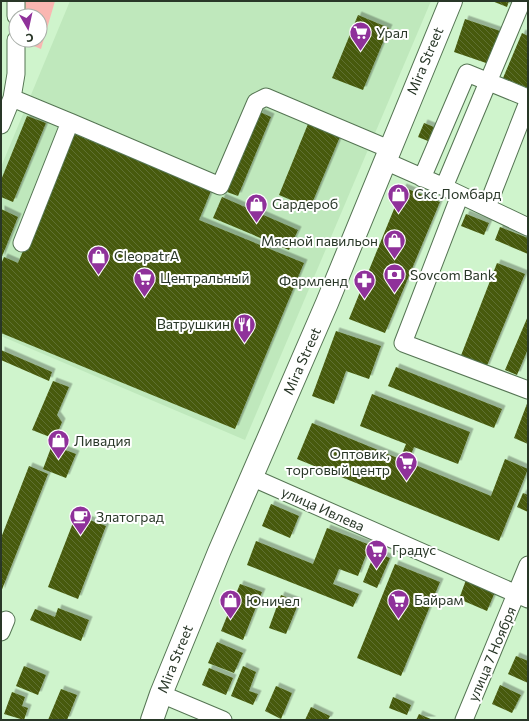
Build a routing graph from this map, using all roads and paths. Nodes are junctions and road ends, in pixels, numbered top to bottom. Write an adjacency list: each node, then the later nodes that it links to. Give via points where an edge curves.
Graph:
1 (450, 1): 11 (main road, Mira Street)
2 (522, 1): 3 (street)
3 (521, 22): 5 (street)
4 (16, 48): 6 (street, via 16,74)
5 (488, 81): 7 (street); 12 (street, via 467,73); 13 (street)
6 (12, 98): 9 (street); 10 (street)
7 (528, 98)
8 (528, 102): 15 (street)
9 (70, 122): 11 (street, via 220,186 256,102 266,97); 17 (street)
10 (1, 125)
11 (387, 155): 12 (street); 19 (main road, Mira Street, via 327,303)
12 (422, 178): 13 (street)
13 (444, 188): 14 (street)
14 (460, 195): 15 (street); 18 (street, via 403,343)
15 (487, 207): 16 (street)
16 (528, 226)
17 (22, 243)
18 (528, 390)
19 (251, 478): 21 (street, улица Ивлева); 22 (main road, Mira Street)
20 (528, 565): 21 (street, улица 7 Ноября)
21 (522, 597): 25 (street, улица 7 Ноября)
22 (161, 694): 23 (street); 24 (main road, Mira Street)
23 (218, 719)
24 (152, 720)
25 (464, 720)

